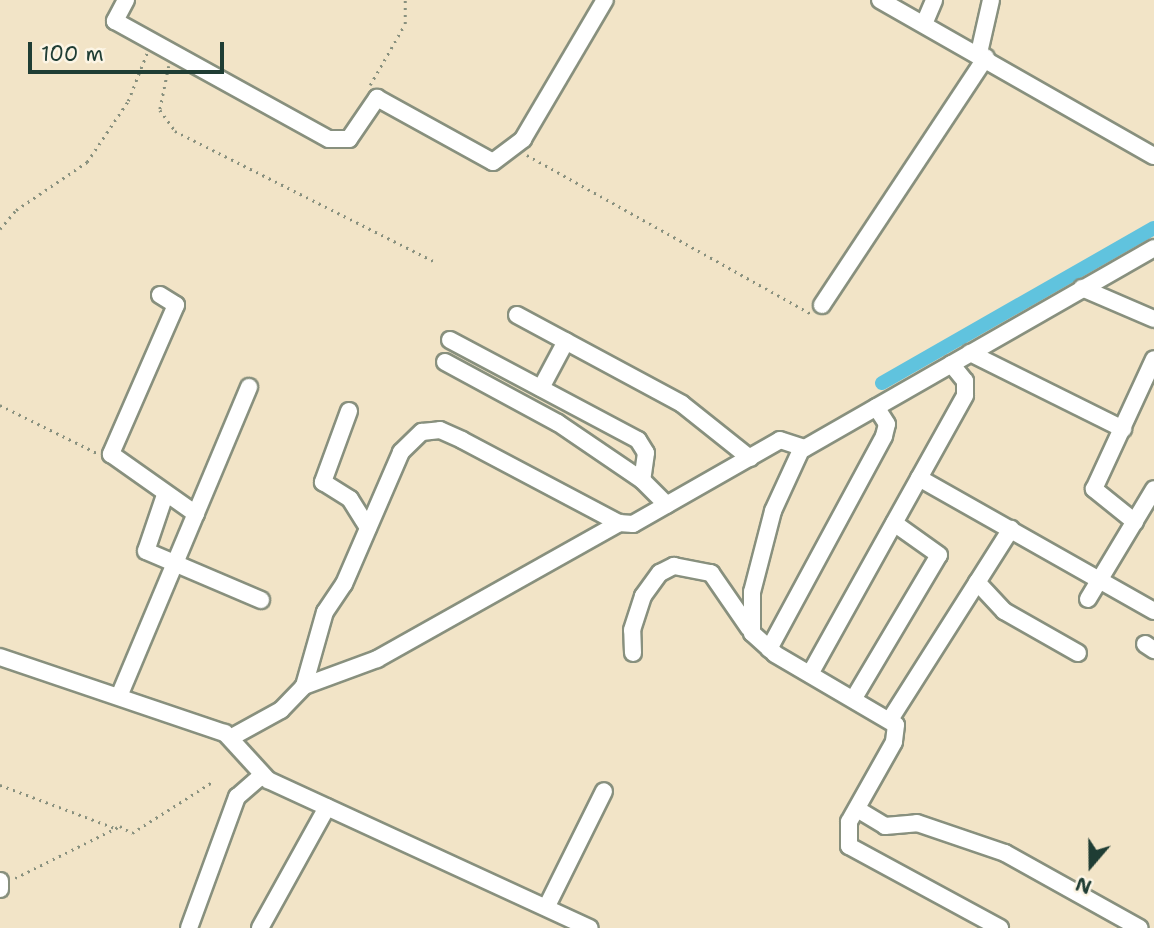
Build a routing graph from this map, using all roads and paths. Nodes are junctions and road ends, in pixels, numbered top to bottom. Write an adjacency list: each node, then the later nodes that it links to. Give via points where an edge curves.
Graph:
1 (127, 0): 8 (street, via 115,21)
2 (405, 0): 11 (path, via 405,24)
3 (604, 0): 12 (street)
4 (880, 0): 7 (street)
5 (934, 0): 7 (street)
6 (991, 0): 10 (street)
7 (924, 24): 10 (street)
8 (150, 43): 9 (street); 14 (path, via 128,101 87,162 16,210)
9 (172, 55): 12 (street, via 336,142 349,139 377,98 493,162); 16 (path, via 160,110 176,131)
10 (982, 55): 13 (street); 19 (street)
11 (368, 90)
12 (516, 146): 19 (path, via 803,311 816,313)
13 (1154, 156)
14 (0, 229)
15 (1154, 248): 17 (street)
16 (433, 261)
17 (1082, 288): 21 (street); 24 (street)
18 (160, 295): 35 (street, via 176,305)
19 (822, 306)
20 (517, 315): 23 (street)
21 (1154, 319)
22 (450, 340): 29 (street)
23 (566, 341): 29 (street); 36 (street, via 682,404)
24 (970, 353): 27 (street); 33 (street)
25 (1154, 359): 33 (street)
26 (445, 362): 38 (street, via 558,423)
27 (951, 364): 31 (street); 37 (street, via 967,387)
28 (249, 387): 42 (street)
29 (541, 388): 38 (street, via 638,440 646,453)
30 (0, 405): 35 (path, via 83,449)
31 (876, 407): 34 (street); 55 (street, via 887,424 884,436)
32 (349, 411): 46 (street, via 323,482 350,499)
33 (1123, 429): 43 (street, via 1094,489)
34 (794, 446): 36 (street); 54 (street, via 752,592)
35 (111, 454): 40 (street)
36 (750, 458): 41 (street)
37 (919, 478): 45 (street); 47 (street)
38 (642, 480): 41 (street)
39 (1154, 489): 43 (street)
40 (165, 495): 42 (street); 48 (street, via 146,551)
41 (667, 505): 44 (street, via 633,524)
42 (196, 514): 48 (street)
43 (1135, 522): 49 (street)
44 (619, 523): 46 (street, via 432,430 414,437 401,452); 60 (street, via 377,659)
45 (894, 523): 59 (street); 62 (street, via 939,555)
46 (368, 528): 60 (street, via 325,612)
47 (1010, 529): 49 (street); 50 (street)
48 (173, 566): 52 (street); 61 (street)
49 (1103, 581): 51 (street); 53 (street)
50 (977, 582): 57 (street, via 1004,611); 63 (street)
51 (1088, 599)
52 (261, 600)
53 (1154, 611)
54 (752, 633): 55 (street); 56 (street, via 711,573 674,566 660,573 643,596)
55 (769, 649): 59 (street)
56 (633, 653)
57 (1077, 653)
58 (0, 657): 61 (street)
59 (810, 674): 62 (street)
60 (304, 686): 64 (street, via 281,710)
61 (120, 694): 64 (street)
62 (854, 698): 63 (street)
63 (891, 718): 70 (street, via 894,743)
64 (232, 737): 65 (street)
65 (262, 775): 69 (street); 74 (street, via 237,797)
66 (212, 782): 71 (path, via 132,832)
67 (0, 785): 71 (path)
68 (604, 791): 73 (street)
69 (327, 807): 73 (street); 75 (street)
70 (857, 809): 77 (street, via 846,832 849,846); 78 (street, via 885,826 917,823 1005,853)
71 (115, 828): 72 (path)
72 (1, 885)
73 (547, 906): 76 (street)
74 (189, 928)
75 (260, 928)
76 (590, 928)
77 (1000, 928)
78 (1140, 928)

